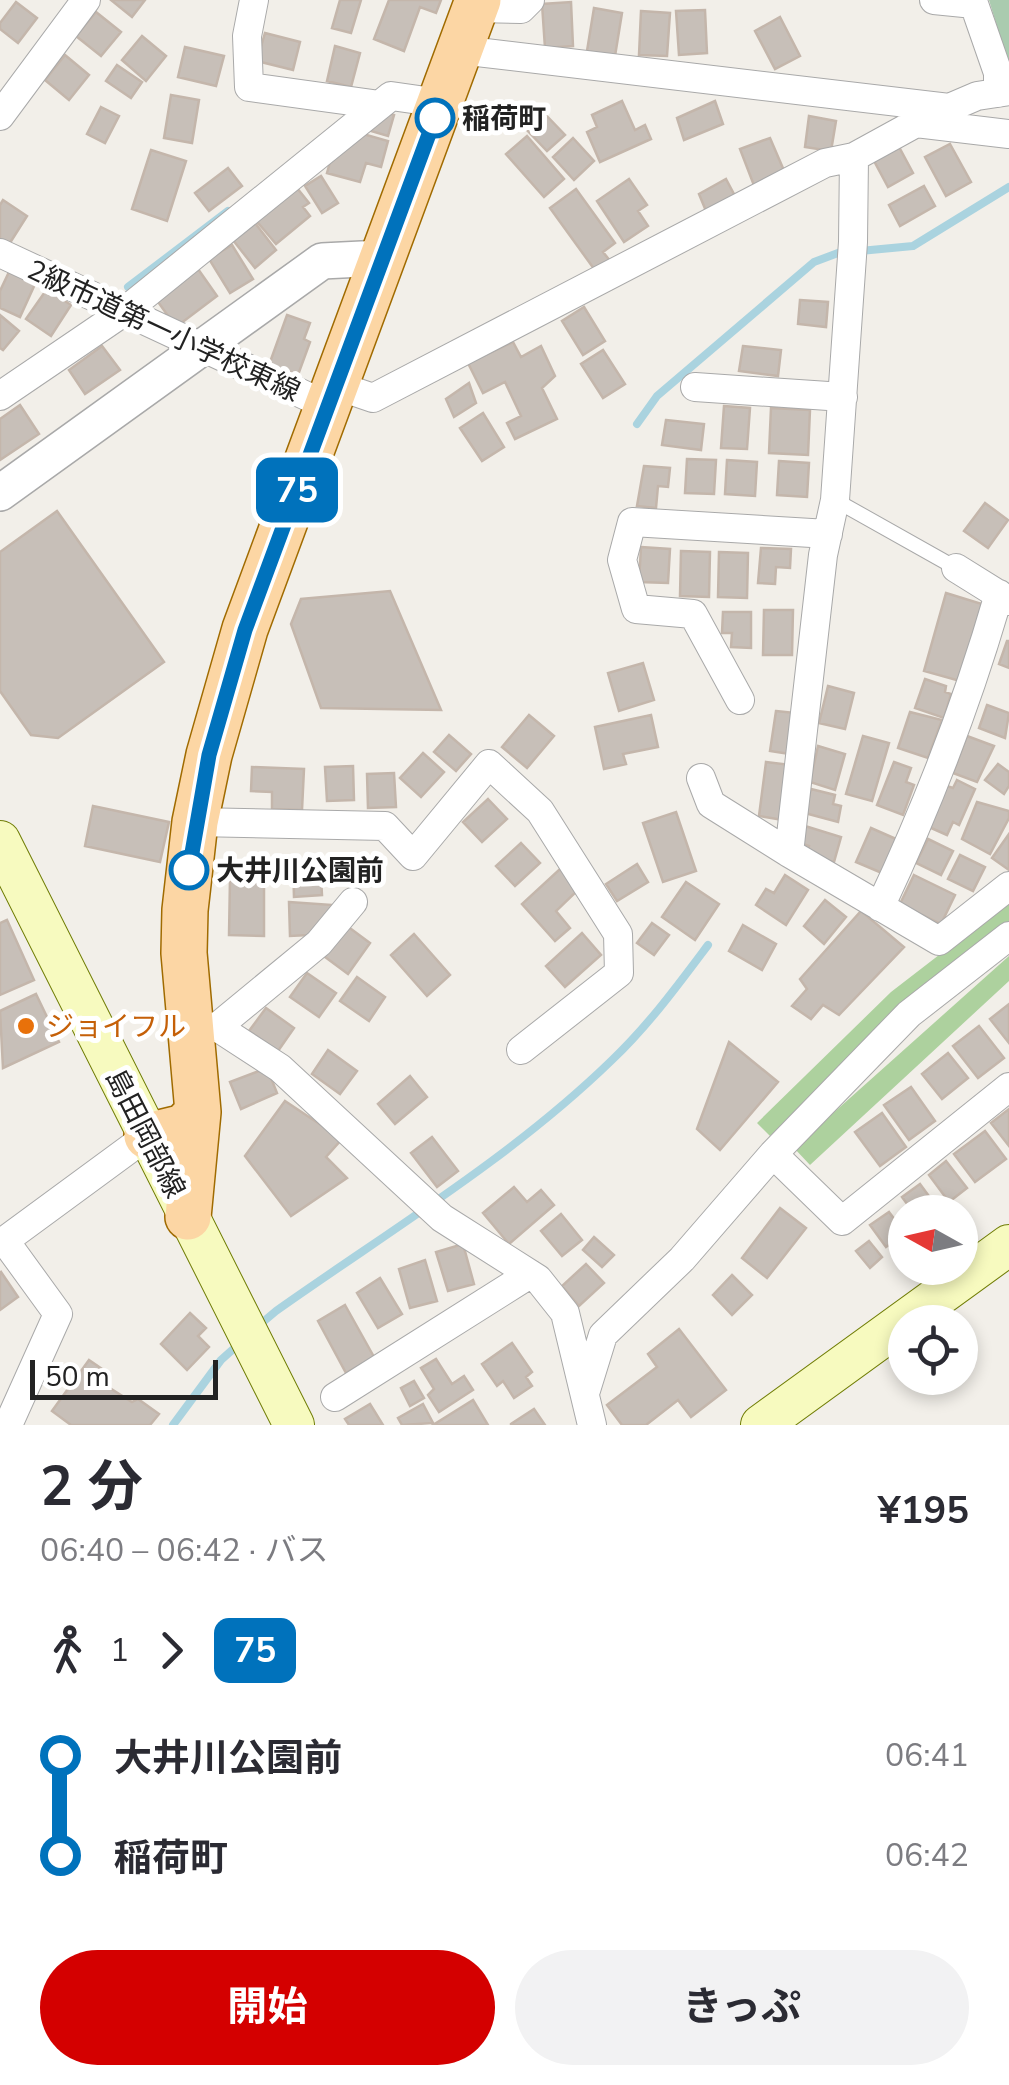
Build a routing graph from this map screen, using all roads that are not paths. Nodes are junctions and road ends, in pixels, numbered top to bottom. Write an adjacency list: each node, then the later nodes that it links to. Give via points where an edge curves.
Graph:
1 (86, 0): 11 (street)
2 (254, 0): 9 (street, via 249,87)
3 (530, 0): 5 (street, via 522,9)
4 (950, 1): 7 (street, via 974,4)
5 (477, 4): 6 (main road)
6 (460, 50): 8 (main road); 10 (street)
7 (1003, 92): 10 (street)
8 (440, 103): 9 (street, via 391,96); 15 (main road)
9 (380, 105): 16 (street)
10 (931, 115): 12 (street); 13 (street, 2級市道第一小学校東線)
11 (0, 116)
12 (1009, 134)
13 (854, 157): 19 (street, 2級市道第一小学校東線, via 824,163 373,398); 21 (street)
14 (0, 253): 16 (street, 2級市道第一小学校東線)
15 (382, 258): 17 (street, via 322,260); 19 (main road)
16 (125, 311): 17 (street, 2級市道第一小学校東線); 20 (street)
17 (200, 346): 19 (street, 2級市道第一小学校東線); 22 (street)
18 (696, 387): 21 (street)
19 (331, 395): 29 (main road, via 245,630)
20 (0, 396)
21 (842, 397): 23 (street)
22 (0, 493)
23 (835, 500): 24 (street); 25 (lane)
24 (828, 534): 27 (street, via 632,522 622,560 636,609 692,614); 31 (street)
25 (956, 568): 26 (street)
26 (1004, 597): 35 (street, via 918,827)
27 (740, 700)
28 (701, 778): 31 (street, via 712,804)
29 (196, 822): 37 (main road, via 184,953); 38 (street, via 385,826 413,856 489,764 540,811 618,934 620,973)
30 (0, 841): 32 (main road, 島田岡部線)
31 (788, 853): 35 (street)
32 (10, 885): 41 (main road, 島田岡部線)
33 (1009, 886): 35 (street, via 939,941)
34 (353, 902): 37 (street, via 319,943)
35 (880, 907)
36 (1009, 936): 42 (street, via 909,1014)
37 (203, 1027): 40 (main road); 46 (street, via 280,1068 440,1216)
38 (521, 1050)
39 (1009, 1088): 42 (street, via 842,1222)
40 (198, 1112): 41 (main road, via 184,1127); 43 (main road)
41 (147, 1136): 43 (main road, 島田岡部線); 44 (street)
42 (773, 1154): 47 (street, via 682,1260 602,1335)
43 (188, 1217): 50 (main road, 島田岡部線)
44 (2, 1242): 49 (street, via 58,1314)
45 (1009, 1244): 52 (main road)
46 (530, 1274): 47 (street, via 565,1314); 48 (street)
47 (586, 1390): 51 (street)
48 (335, 1397)
49 (8, 1425)
50 (294, 1425)
51 (592, 1425)
52 (761, 1425)

